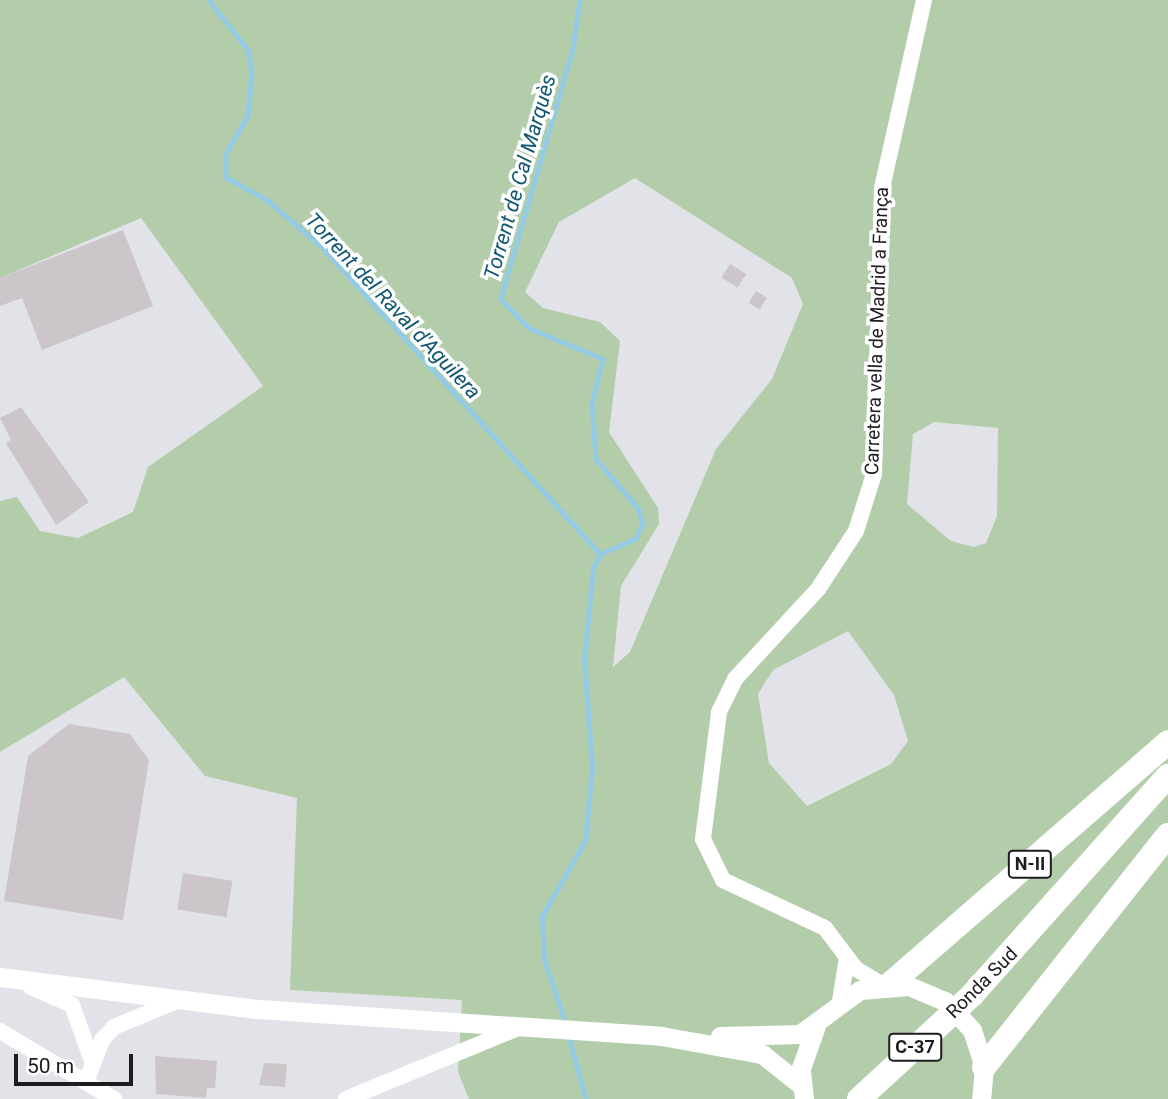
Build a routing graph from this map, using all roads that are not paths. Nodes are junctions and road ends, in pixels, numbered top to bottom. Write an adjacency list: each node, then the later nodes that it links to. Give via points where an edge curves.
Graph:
1 (924, 0): 7 (street, Carretera vella de Madrid a França, via 882,188 874,474 856,531 826,577 735,679 719,712 703,839 723,880 825,928)
2 (1168, 742): 9 (highway, N-II)
3 (1168, 776): 6 (highway, Ronda Sud / C-37)
4 (1168, 797): 6 (highway, Ronda Sud / C-37)
5 (1168, 835): 17 (highway)
6 (1070, 891): 22 (highway, Ronda Sud / C-37, via 972,995)
7 (847, 958): 9 (street, Carretera vella de Madrid a França); 11 (street)
8 (3, 977): 10 (street, N-II); 16 (street, via 72,1005)
9 (886, 984): 11 (street, N-II); 17 (street, via 928,991 960,1014)
10 (181, 1000): 13 (street, N-II); 16 (street, via 122,1021 102,1040)
11 (840, 1001): 12 (street, N-II)
12 (820, 1020): 15 (street, N-II, via 783,1036); 19 (street, N-II, via 804,1051)
13 (523, 1026): 15 (street, N-II); 21 (street)
14 (0, 1031): 18 (street)
15 (661, 1036): 19 (street, N-II, via 762,1054)
16 (92, 1061): 18 (street)
17 (984, 1067): 23 (street)
18 (86, 1082): 20 (street)
19 (802, 1092)
20 (114, 1099)
21 (346, 1099)
22 (859, 1099)
23 (981, 1099)

